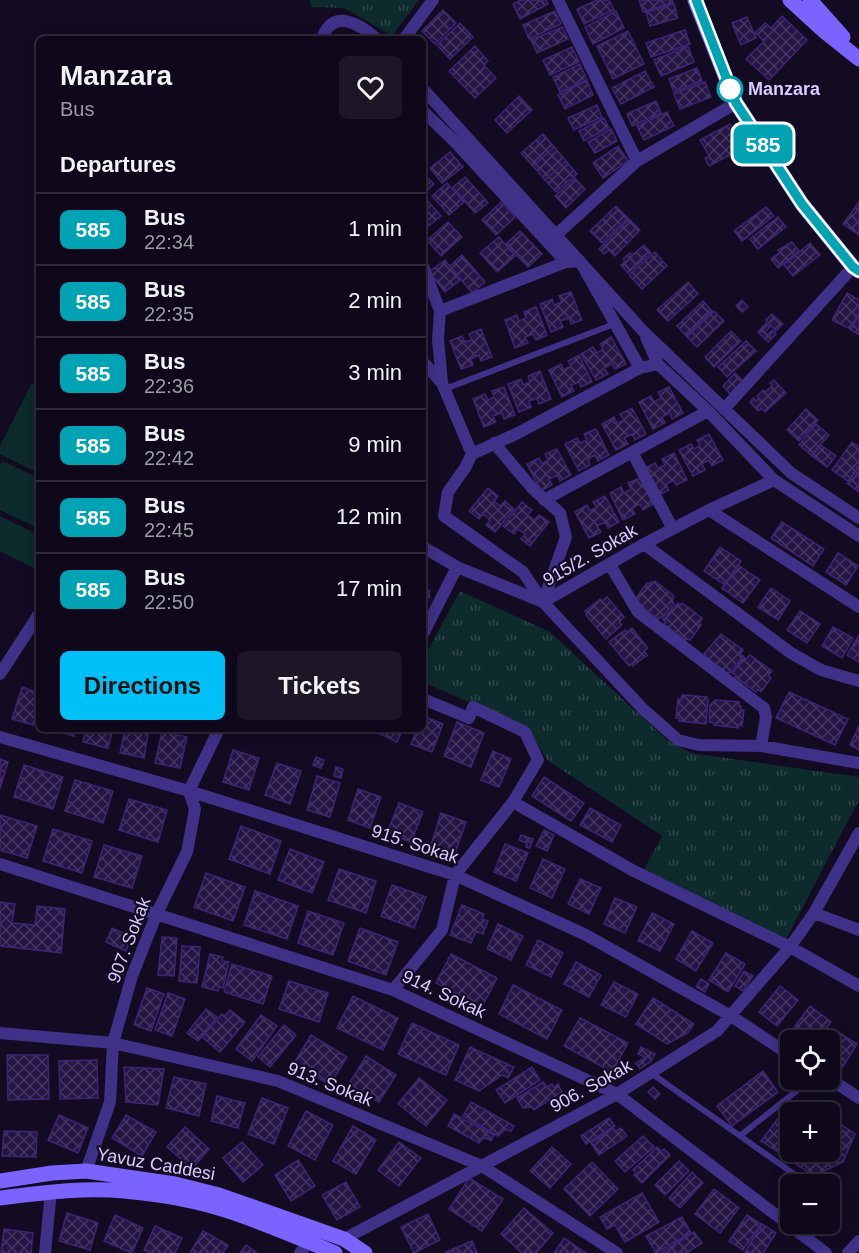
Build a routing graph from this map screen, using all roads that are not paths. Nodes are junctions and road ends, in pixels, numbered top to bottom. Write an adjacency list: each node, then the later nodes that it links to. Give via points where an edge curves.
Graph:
1 (433, 0): 8 (street)
2 (558, 0): 13 (street)
3 (696, 0): 11 (main road)
4 (790, 0): 9 (main road)
5 (810, 0): 9 (main road)
6 (323, 36): 7 (street, via 327,27 338,21 352,22)
7 (373, 36)
8 (406, 36)
9 (859, 57)
10 (426, 92): 14 (street)
11 (736, 103): 13 (street); 17 (main road, via 802,204)
12 (426, 114): 16 (street)
13 (637, 161): 14 (street)
14 (556, 235): 15 (street)
15 (580, 261): 16 (street); 20 (street); 21 (street)
16 (566, 262): 19 (street)
17 (856, 269): 26 (street)
18 (426, 274): 19 (street)
19 (440, 311): 25 (street, via 438,339)
20 (615, 323): 24 (street); 25 (lane)
21 (643, 331): 22 (street); 26 (street)
22 (658, 364): 24 (street); 27 (street)
23 (426, 366): 25 (street)
24 (640, 368): 28 (street)
25 (443, 386): 30 (street)
26 (724, 409): 34 (street, via 791,474)
27 (708, 411): 29 (street); 31 (street)
28 (494, 443): 30 (street); 32 (street)
29 (632, 452): 32 (street); 35 (street)
30 (472, 454): 41 (street, via 448,492 444,516 523,572)
31 (774, 480): 33 (street, 915/2. Sokak); 36 (street)
32 (544, 500): 41 (street, via 560,513 566,537)
33 (709, 510): 35 (street, 915/2. Sokak); 42 (street)
34 (859, 518)
35 (673, 529): 37 (street, 915/2. Sokak)
36 (859, 536)
37 (644, 544): 39 (street, 915/2. Sokak); 46 (street, via 791,653 821,670)
38 (426, 549): 40 (street, 915/2. Sokak)
39 (610, 565): 41 (street, 915/2. Sokak); 50 (street, via 638,612 764,708)
40 (457, 567): 41 (street, 915/2. Sokak); 44 (street)
41 (543, 602): 50 (street, via 643,709 678,740 699,745)
42 (859, 607)
43 (36, 619): 45 (street)
44 (426, 628)
45 (0, 674)
46 (859, 681)
47 (426, 700): 53 (street, via 469,718 473,707 525,732 538,760)
48 (218, 732): 52 (street)
49 (0, 737): 52 (street, 915. Sokak)
50 (761, 746): 51 (street)
51 (859, 763)
52 (189, 791): 56 (street, 915. Sokak); 57 (street, 907. Sokak, via 195,809 187,852)
53 (513, 802): 56 (street); 60 (street, via 632,870)
54 (859, 834): 58 (street, 906. Sokak)
55 (0, 864): 57 (street, 914. Sokak)
56 (455, 875): 62 (street, via 442,930); 63 (street, 915. Sokak, via 584,934)
57 (157, 913): 62 (street, 914. Sokak); 65 (street, 907. Sokak, via 132,976)
58 (814, 913): 59 (street); 60 (street, 906. Sokak)
59 (859, 930)
60 (790, 947): 61 (street); 63 (street, 906. Sokak)
61 (859, 986)
62 (393, 990): 70 (street, 914. Sokak)
63 (731, 1016): 66 (street, 915. Sokak); 67 (street, 906. Sokak, via 717,1031)
64 (0, 1033): 65 (street, 913. Sokak)
65 (113, 1043): 73 (street, 913. Sokak, via 278,1081); 74 (street, 907. Sokak, via 110,1102)
66 (780, 1048)
67 (651, 1072): 70 (street, 906. Sokak); 72 (lane)
68 (840, 1086): 71 (street)
69 (799, 1090): 72 (lane)
70 (617, 1094): 73 (street, 906. Sokak); 86 (street, 914. Sokak)
71 (859, 1098)
72 (741, 1135): 75 (lane)
73 (482, 1166): 79 (street, 906. Sokak); 85 (street, 913. Sokak)
74 (86, 1171): 76 (main road, Yavuz Caddesi); 79 (main road, Yavuz Caddesi, via 176,1184 219,1195)
75 (794, 1174)
76 (0, 1181)
77 (51, 1191): 78 (main road, Yavuz Caddesi); 81 (main road, Yavuz Caddesi, via 123,1191 174,1198 226,1210); 82 (street)
78 (0, 1198)
79 (344, 1239): 84 (main road, Yavuz Caddesi)
80 (859, 1241): 87 (street)
81 (304, 1247): 83 (main road, Yavuz Caddesi)
82 (45, 1253)
83 (335, 1253)
84 (365, 1253)
85 (617, 1253)
86 (826, 1253)
87 (848, 1253)

